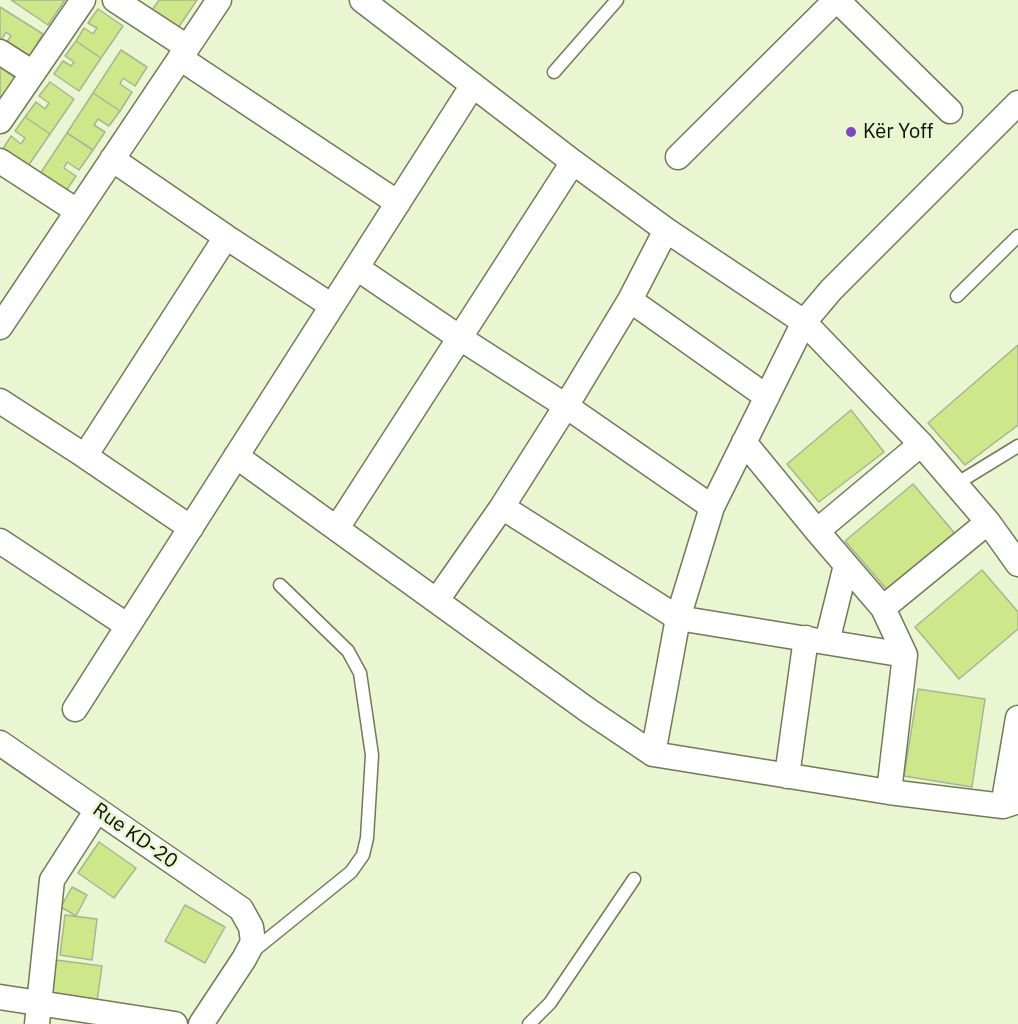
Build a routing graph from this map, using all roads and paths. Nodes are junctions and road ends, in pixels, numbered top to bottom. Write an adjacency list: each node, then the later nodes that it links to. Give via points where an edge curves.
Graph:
1 (83, 0): 10 (street)
2 (115, 0): 8 (street)
3 (219, 0): 8 (street)
4 (362, 0): 11 (street)
5 (617, 0): 9 (lane)
6 (837, 0): 13 (street); 15 (street)
7 (0, 52): 10 (street)
8 (183, 52): 16 (street); 19 (street)
9 (554, 72)
10 (33, 73): 14 (street)
11 (473, 85): 18 (street); 19 (street)
12 (1018, 103): 28 (street, via 831,290)
13 (950, 111)
14 (0, 121)
15 (678, 157)
16 (112, 159): 20 (street); 23 (street)
17 (0, 161): 20 (street)
18 (573, 162): 21 (street); 30 (street)
19 (398, 203): 24 (street)
20 (76, 211): 29 (street)
21 (666, 230): 26 (street); 28 (street)
22 (1018, 236): 25 (lane)
23 (226, 237): 27 (street); 37 (street)
24 (357, 268): 27 (street); 30 (street)
25 (957, 296)
26 (630, 300): 31 (street); 33 (street)
27 (332, 306): 38 (street)
28 (804, 322): 31 (street); 35 (street)
29 (0, 327)
30 (460, 338): 33 (street); 44 (street)
31 (767, 397): 34 (street)
32 (0, 400): 37 (street)
33 (566, 406): 40 (street); 41 (street)
34 (744, 442): 41 (street); 45 (street)
35 (921, 444): 39 (street); 45 (street)
36 (1018, 446): 39 (lane)
37 (86, 456): 43 (street)
38 (236, 456): 43 (street); 44 (street)
39 (956, 484): 42 (street)
40 (502, 507): 50 (street); 52 (street)
41 (712, 507): 52 (street)
42 (988, 522): 47 (street); 51 (street)
43 (190, 528): 53 (street)
44 (337, 528): 50 (street)
45 (817, 531): 48 (street)
46 (0, 541): 53 (street)
47 (1018, 564)
48 (846, 565): 51 (street); 54 (street)
49 (280, 585): 65 (lane, via 348,651 360,673 372,755 367,838 363,855 351,872)
50 (437, 600): 59 (street)
51 (883, 608): 55 (street)
52 (678, 618): 54 (street); 59 (street)
53 (128, 626): 56 (street)
54 (817, 640): 55 (street); 60 (street)
55 (905, 655): 61 (street)
56 (75, 710)
57 (1018, 718): 62 (street)
58 (0, 744): 63 (street, Rue KD-20)
59 (653, 754): 60 (street)
60 (787, 776): 61 (street)
61 (889, 792): 62 (street)
62 (1011, 803)
63 (97, 810): 65 (street, Rue KD-20, via 241,909 251,927); 67 (street, via 52,880)
64 (634, 879): 70 (lane, via 550,1003)
65 (248, 950): 69 (street)
66 (0, 997): 67 (street)
67 (38, 1013): 68 (street)
68 (175, 1024)
69 (201, 1024)
70 (529, 1024)

